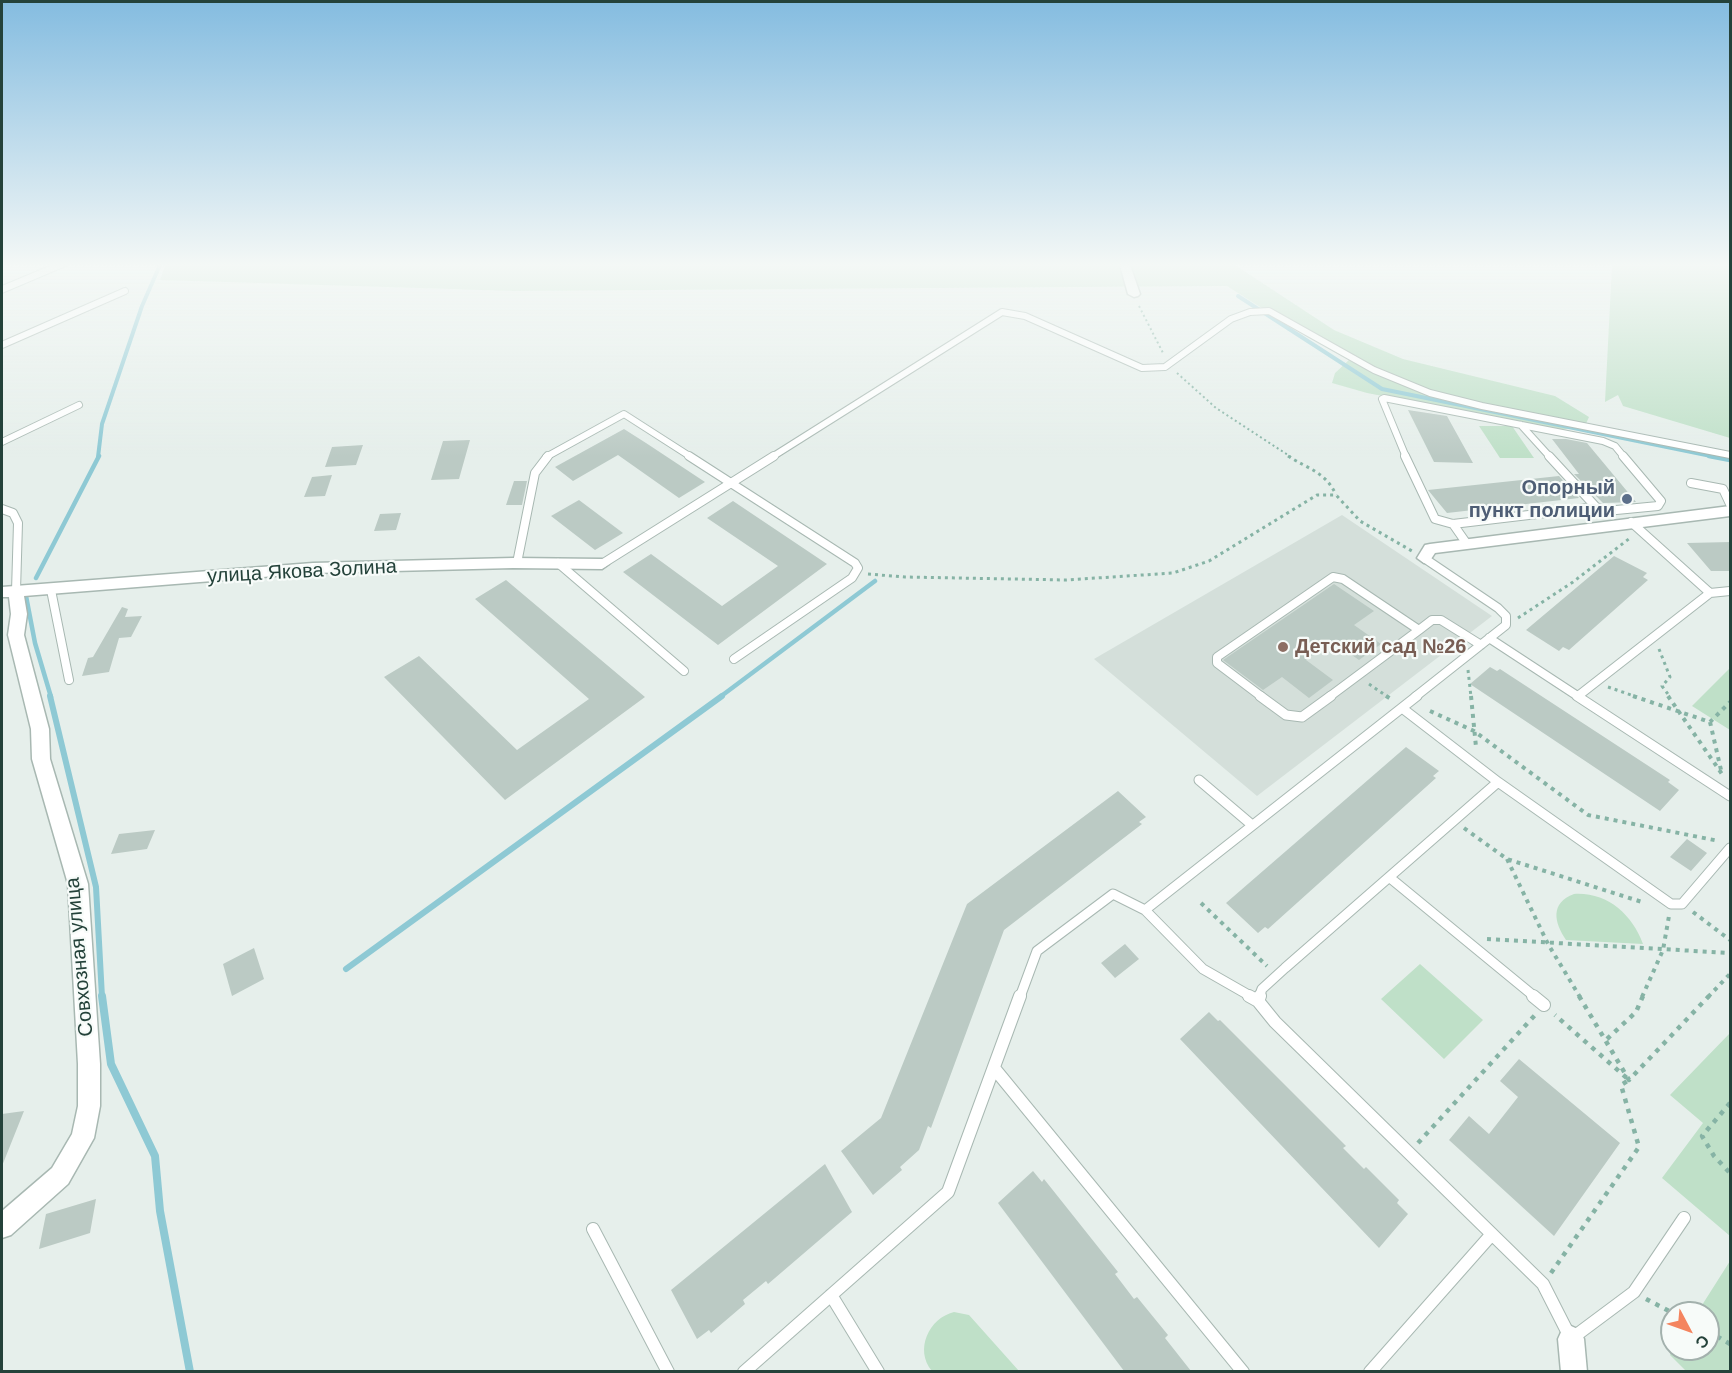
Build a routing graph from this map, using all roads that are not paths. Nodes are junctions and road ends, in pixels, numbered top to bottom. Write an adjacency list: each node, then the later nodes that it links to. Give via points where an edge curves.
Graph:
1 (38, 329): 6 (lane)
2 (975, 329): 11 (lane)
3 (1054, 329): 4 (lane, via 1142,368 1160,368)
4 (1218, 329)
5 (1301, 329): 10 (lane, via 1374,370 1430,393)
6 (2, 345)
7 (79, 405): 9 (lane)
8 (1521, 425): 15 (lane); 15 (lane, via 1615,446 1661,501 1658,506 1606,511); 19 (lane, via 1382,399 1420,493 1435,519)
9 (2, 442)
10 (1731, 454)
11 (730, 482): 22 (lane, via 624,414 539,464); 24 (lane); 31 (lane, via 855,562 858,568 857,573)
12 (1691, 483): 13 (lane)
13 (1727, 490): 14 (lane)
14 (1731, 504)
15 (1596, 507): 19 (lane)
16 (2, 509): 27 (lane, via 13,513 18,523)
17 (1731, 511): 18 (street)
18 (1631, 522): 20 (street); 28 (lane)
19 (1453, 524): 20 (lane)
20 (1467, 544): 21 (street, via 1430,549)
21 (1424, 558): 30 (lane, via 1506,616 1506,625)
22 (517, 562): 23 (street, улица Якова Золина); 25 (street, улица Якова Золина, via 314,568)
23 (558, 563): 24 (street, улица Якова Золина); 32 (lane)
24 (602, 564)
25 (51, 590): 27 (street, улица Якова Золина); 33 (lane)
26 (1731, 591): 28 (lane)
27 (9, 592): 47 (street, Совхозная улица, via 19,614 16,634 40,729 41,759 78,884 89,1064 83,1138 60,1176)
28 (1710, 593): 34 (lane)
29 (1419, 630): 29 (lane, via 1344,579 1333,577 1217,657 1216,663 1286,716 1302,717); 30 (lane, via 1432,620 1441,620)
30 (1485, 642): 34 (lane); 35 (lane)
31 (735, 659)
32 (684, 671)
33 (69, 680)
34 (1578, 696): 38 (lane)
35 (1406, 705): 37 (lane); 39 (lane)
36 (1199, 780): 39 (lane)
37 (1498, 782): 40 (lane, via 1671,904 1682,904); 41 (lane)
38 (1731, 796)
39 (1252, 825): 42 (lane)
40 (1731, 848)
41 (1389, 877): 43 (lane, via 1262,989); 44 (lane)
42 (1145, 910): 43 (lane, via 1203,969); 45 (lane, via 1113,894 1037,951)
43 (1258, 1001): 49 (lane)
44 (1544, 1005)
45 (994, 1068): 50 (lane, via 948,1192); 55 (lane)
46 (1684, 1218): 51 (lane, via 1634,1292)
47 (2, 1226)
48 (593, 1229): 52 (lane)
49 (1492, 1234): 51 (lane, via 1543,1284); 56 (lane)
50 (831, 1295): 53 (lane); 54 (lane)
51 (1571, 1339): 57 (street)
52 (668, 1371)
53 (744, 1371)
54 (878, 1371)
55 (1243, 1371)
56 (1370, 1371)
57 (1574, 1371)

